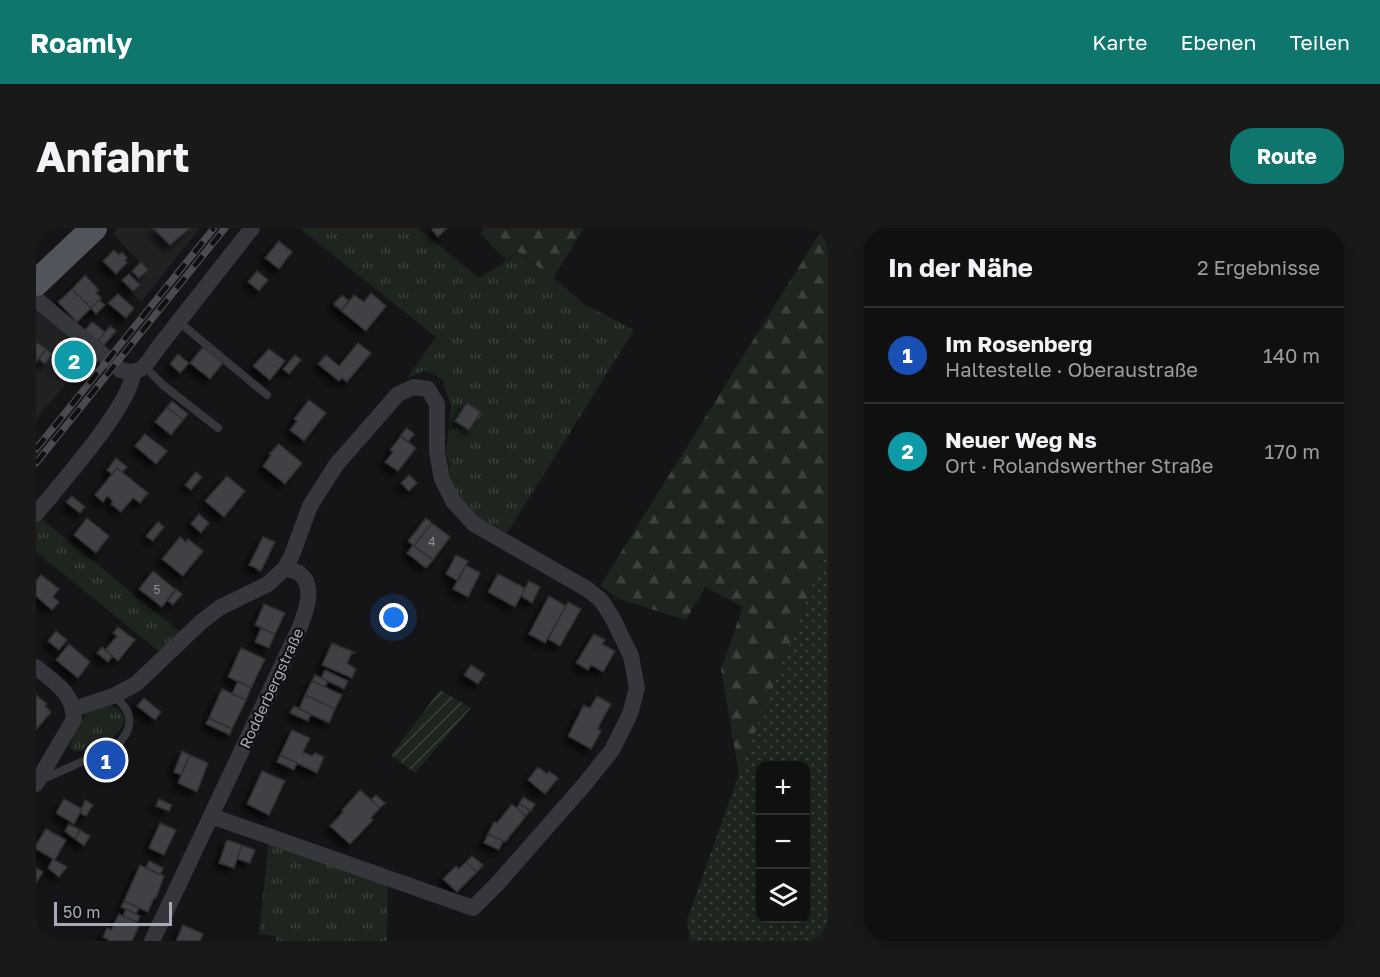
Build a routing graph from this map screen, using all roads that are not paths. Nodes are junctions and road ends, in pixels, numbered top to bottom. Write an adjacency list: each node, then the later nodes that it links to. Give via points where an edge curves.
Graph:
1 (94, 228): 3 (main road)
2 (252, 228): 5 (street)
3 (36, 283)
4 (36, 298): 6 (street, via 121,370)
5 (179, 322): 6 (street); 7 (lane)
6 (139, 370): 8 (lane); 9 (street, via 120,406)
7 (267, 395)
8 (218, 428)
9 (36, 514)
10 (285, 568): 12 (street, via 268,584 200,622 136,684); 15 (street, Rodderbergstraße, via 298,573 308,586 308,606); 15 (street, via 310,506 336,465 398,394 414,387 428,389 437,404 441,479 453,501 474,524 601,600 631,656 637,688 630,714 605,759 473,908)
11 (36, 666): 13 (street, via 66,693)
12 (113, 696): 13 (street); 14 (lane, via 122,702 129,716 125,738 115,747)
13 (74, 709): 14 (street, via 70,729)
14 (37, 783)
15 (211, 816): 16 (street, Rodderbergstraße)
16 (152, 941)

